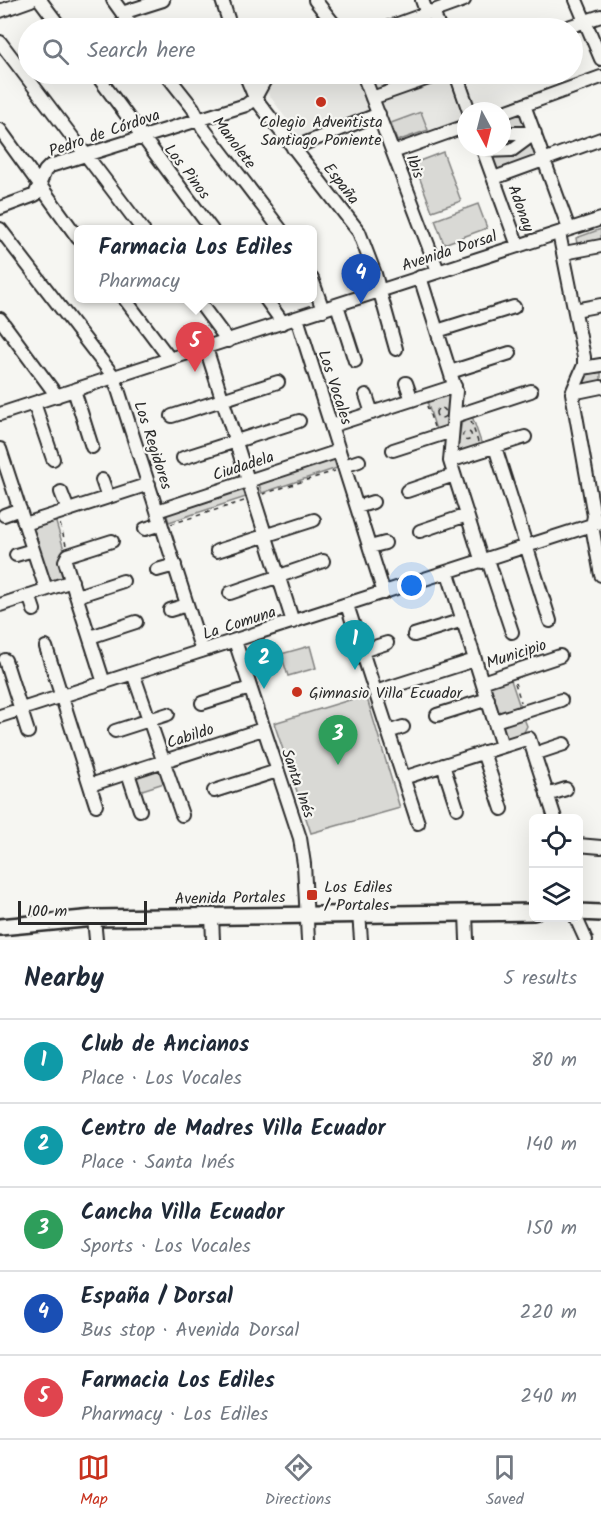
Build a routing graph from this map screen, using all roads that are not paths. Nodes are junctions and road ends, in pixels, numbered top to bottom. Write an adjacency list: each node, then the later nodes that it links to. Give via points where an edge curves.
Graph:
1 (31, 0): 10 (street)
2 (40, 0): 14 (street)
3 (113, 0): 12 (street)
4 (163, 0): 12 (street)
5 (222, 0): 16 (street)
6 (315, 0): 17 (street)
7 (422, 0): 11 (street)
8 (464, 0): 11 (street)
9 (576, 0): 20 (street)
10 (0, 11)
11 (430, 12): 18 (street); 19 (street)
12 (122, 13): 15 (street)
13 (601, 16): 20 (street)
14 (54, 18)
15 (126, 18)
16 (228, 18)
17 (330, 18)
18 (414, 18)
19 (433, 18)
20 (585, 21): 22 (street)
21 (0, 42): 23 (street)
22 (601, 59)
23 (18, 65)
24 (601, 77): 35 (street)
25 (32, 84): 53 (street)
26 (104, 84): 48 (street, Los Pinos)
27 (174, 84): 43 (street, Manolete)
28 (246, 84): 40 (street)
29 (249, 84): 36 (street, España)
30 (263, 84): 36 (street)
31 (367, 84): 37 (street, Ibis)
32 (412, 84): 37 (street)
33 (460, 84): 38 (street)
34 (582, 84): 39 (street)
35 (583, 84)
36 (255, 98): 40 (street, Pedro de Córdova); 50 (street, España)
37 (372, 98): 42 (street, Ibis)
38 (466, 102)
39 (524, 105): 41 (street); 47 (street)
40 (235, 107): 43 (street, Pedro de Córdova)
41 (511, 110)
42 (379, 114): 50 (street); 52 (street, Ibis)
43 (198, 119): 48 (street, Pedro de Córdova); 62 (street, Manolete)
44 (457, 129): 52 (street)
45 (0, 130): 57 (street, via 36,177)
46 (511, 133): 47 (street)
47 (535, 133): 51 (street); 55 (street)
48 (143, 136): 53 (street, Pedro de Córdova); 61 (street, Los Pinos)
49 (601, 139): 55 (street)
50 (293, 147): 71 (street, España, via 359,232)
51 (511, 150)
52 (393, 152): 69 (street, Ibis)
53 (86, 154): 57 (street, Pedro de Córdova, via 47,168); 60 (street)
54 (487, 156): 56 (street, Adonay)
55 (544, 160): 56 (street); 64 (street)
56 (494, 178): 66 (street, Adonay)
57 (39, 187): 58 (street, Pedro de Córdova, via 31,197); 65 (street)
58 (0, 208)
59 (601, 219): 64 (street, Avenida Dorsal)
60 (139, 225)
61 (208, 225)
62 (277, 225)
63 (0, 229): 94 (street, Los Regidores)
64 (564, 231): 66 (street, Avenida Dorsal); 68 (street)
65 (74, 233)
66 (518, 246): 69 (street, Avenida Dorsal)
67 (601, 246): 68 (street)
68 (564, 253): 80 (street)
69 (438, 271): 70 (street, Avenida Dorsal)
70 (420, 277): 71 (street, Avenida Dorsal); 84 (street)
71 (379, 290): 76 (street, Avenida Dorsal); 87 (street, España)
72 (317, 293): 79 (street)
73 (128, 303): 89 (street)
74 (200, 303): 85 (street)
75 (269, 303): 83 (street)
76 (337, 305): 79 (street, Avenida Dorsal); 90 (street)
77 (601, 305): 80 (street)
78 (514, 307): 84 (street)
79 (323, 310): 81 (street, Avenida Dorsal)
80 (575, 310): 92 (street)
81 (297, 318): 83 (street, Avenida Dorsal); 112 (street, Los Vocales)
82 (0, 319): 103 (street)
83 (283, 323): 85 (street, Avenida Dorsal)
84 (437, 331): 93 (street)
85 (228, 341): 86 (street, Avenida Dorsal)
86 (206, 348): 89 (street, Avenida Dorsal); 104 (street)
87 (396, 349)
88 (510, 353): 93 (street)
89 (170, 359): 94 (street, Avenida Dorsal)
90 (355, 361)
91 (601, 365): 92 (street)
92 (583, 368): 101 (street)
93 (450, 372): 97 (street)
94 (114, 377): 99 (street, Avenida Dorsal); 130 (street, Los Regidores)
95 (278, 382): 104 (street)
96 (406, 383): 105 (street)
97 (455, 387): 105 (street); 110 (street)
98 (601, 387): 101 (street)
99 (74, 390): 103 (street, Avenida Dorsal); 116 (street)
100 (531, 391): 110 (street)
101 (572, 393): 144 (street)
102 (366, 395): 108 (street)
103 (57, 396): 106 (street, Avenida Dorsal)
104 (222, 400): 109 (street); 115 (street)
105 (412, 400): 108 (street)
106 (34, 403): 107 (street, Avenida Dorsal); 122 (street)
107 (1, 411)
108 (372, 413): 112 (street)
109 (172, 416)
110 (454, 416): 113 (street)
111 (299, 421): 115 (street)
112 (331, 426): 120 (street, Los Vocales)
113 (452, 431): 119 (street); 124 (street)
114 (525, 437): 117 (street)
115 (236, 441): 121 (street); 129 (street)
116 (92, 447)
117 (495, 447): 124 (street); 151 (street)
118 (0, 449): 126 (street)
119 (393, 450)
120 (339, 451): 125 (street, Los Vocales); 129 (street, Ciudadela)
121 (183, 458)
122 (53, 459)
123 (359, 461): 125 (street)
124 (450, 461): 127 (street)
125 (344, 466): 135 (street, Los Vocales)
126 (3, 469): 136 (street)
127 (454, 475): 131 (street); 140 (street)
128 (102, 480): 133 (street)
129 (248, 481): 137 (street, Ciudadela); 147 (street)
130 (149, 484): 133 (street); 137 (street, Los Regidores)
131 (407, 491)
132 (61, 492): 138 (street)
133 (108, 497): 138 (street)
134 (373, 502): 135 (street)
135 (357, 507): 150 (street, Los Vocales)
136 (20, 509): 139 (street); 142 (street)
137 (157, 510): 143 (street, Los Regidores)
138 (62, 512): 142 (street)
139 (4, 515)
140 (467, 515): 146 (street); 156 (street)
141 (314, 520): 147 (street)
142 (25, 524): 152 (street)
143 (161, 524): 145 (street); 157 (street, Los Regidores)
144 (597, 524): 151 (street, La Comuna); 160 (street)
145 (145, 529)
146 (420, 531)
147 (266, 536): 153 (street); 161 (street)
148 (112, 541): 162 (street, via 68,555 65,561)
149 (385, 543): 150 (street)
150 (370, 547): 166 (street, Los Vocales)
151 (527, 548): 156 (street, La Comuna); 175 (street)
152 (33, 550): 154 (street); 164 (street)
153 (217, 551)
154 (16, 555)
155 (323, 561): 161 (street)
156 (485, 561): 159 (street, La Comuna); 178 (street)
157 (175, 565): 158 (street); 170 (street, Los Regidores)
158 (157, 570)
159 (448, 573): 166 (street, La Comuna); 174 (street, Municipio)
160 (601, 575)
161 (278, 576): 165 (street); 177 (street)
162 (72, 581): 164 (street); 168 (street)
163 (123, 581): 168 (street)
164 (46, 589): 167 (street)
165 (230, 593)
166 (384, 593): 171 (street, La Comuna)
167 (29, 595): 169 (street); 172 (street)
168 (77, 596): 180 (street)
169 (0, 604)
170 (187, 605): 173 (street); 184 (street, Los Regidores)
171 (347, 605): 177 (street, La Comuna); 185 (street)
172 (34, 610)
173 (170, 610)
174 (463, 620): 179 (street); 188 (street, Municipio)
175 (550, 621)
176 (136, 622): 180 (street)
177 (293, 622): 181 (street, La Comuna)
178 (512, 632)
179 (414, 635)
180 (90, 637): 191 (street)
181 (235, 641): 184 (street, La Comuna); 192 (street, Santa Inés)
182 (387, 643): 185 (street)
183 (46, 647): 194 (street)
184 (202, 651): 189 (street, La Comuna)
185 (362, 651): 193 (street)
186 (560, 656): 190 (street, Municipio)
187 (5, 660): 198 (street)
188 (475, 660): 190 (street, Municipio); 193 (street)
189 (134, 673): 191 (street, La Comuna); 202 (street)
190 (482, 682): 195 (street, Municipio)
191 (104, 683): 194 (street, La Comuna)
192 (250, 688): 197 (street); 205 (street, Santa Inés)
193 (375, 692): 208 (street)
194 (62, 696): 198 (street, La Comuna); 218 (street)
195 (488, 699): 201 (street); 203 (street, Municipio)
196 (561, 700): 203 (street)
197 (202, 703)
198 (21, 710): 200 (street, La Comuna); 207 (street)
199 (168, 714): 202 (street)
200 (0, 716)
201 (437, 716)
202 (148, 720): 206 (street); 213 (street)
203 (495, 721): 210 (street, Municipio)
204 (403, 727): 208 (street)
205 (263, 729): 213 (street, Cabildo); 215 (street, Santa Inés)
206 (116, 731)
207 (28, 732)
208 (388, 732): 217 (street)
209 (564, 744): 212 (street)
210 (502, 746): 211 (street); 212 (street, via 529,738)
211 (483, 752): 214 (street); 224 (street)
212 (534, 754): 221 (street)
213 (162, 762): 216 (street, Cabildo); 226 (street)
214 (443, 765): 217 (street); 223 (street)
215 (277, 771): 220 (street); 236 (street, Santa Inés, via 300,838)
216 (128, 773): 218 (street, Cabildo); 225 (street)
217 (403, 778): 228 (street)
218 (90, 785): 222 (street)
219 (566, 789): 221 (street)
220 (214, 790)
221 (547, 795): 227 (street)
222 (96, 805)
223 (457, 808)
224 (502, 809)
225 (140, 810)
226 (182, 814)
227 (553, 814)
228 (418, 823)
229 (583, 845): 230 (street)
230 (601, 847)
231 (529, 912): 234 (main road, Avenida Portales)
232 (583, 912): 235 (main road)
233 (359, 913): 234 (main road, Avenida Portales); 236 (main road, Avenida Portales); 244 (street)
234 (466, 913): 245 (street)
235 (601, 913)
236 (306, 914): 237 (main road, Avenida Portales); 243 (street, Santa Inés)
237 (212, 916): 238 (main road, Avenida Portales); 242 (street)
238 (94, 918): 240 (main road, Avenida Portales); 241 (street)
239 (578, 922): 246 (street)
240 (0, 927)
241 (96, 940)
242 (213, 940)
243 (308, 940)
244 (361, 940)
245 (467, 940)
246 (586, 940)

